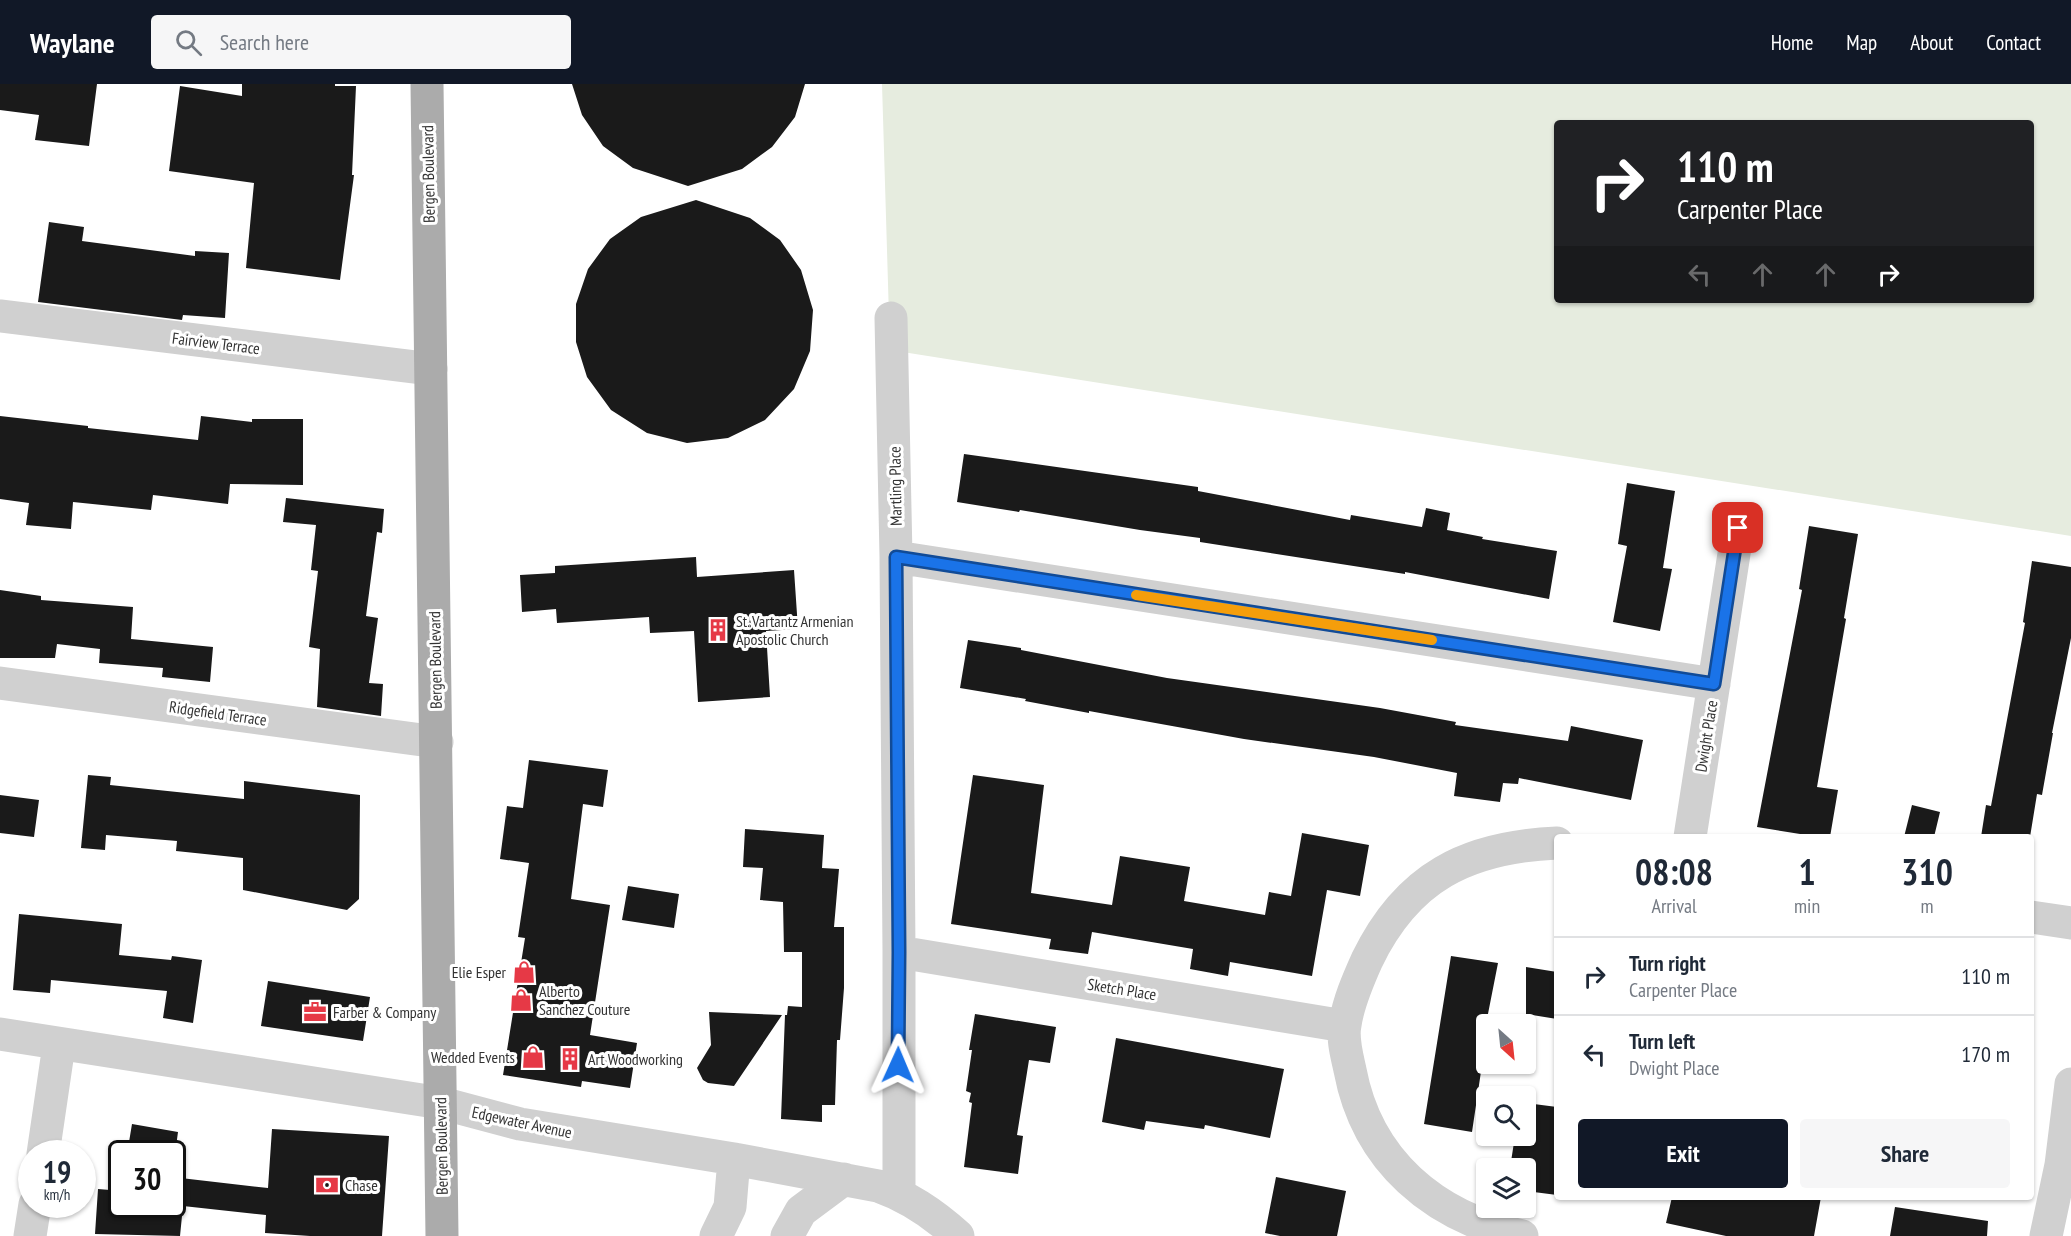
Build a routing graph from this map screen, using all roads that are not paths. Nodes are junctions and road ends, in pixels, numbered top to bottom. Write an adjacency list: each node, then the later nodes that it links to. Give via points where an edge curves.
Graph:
1 (427, 84): 4 (main road, Bergen Boulevard)
2 (0, 316): 4 (street, Fairview Terrace)
3 (891, 318): 6 (street, Martling Place)
4 (431, 369): 9 (main road, Bergen Boulevard)
5 (1738, 528): 8 (street, Dwight Place)
6 (896, 557): 8 (street); 14 (street, Martling Place)
7 (0, 683): 9 (street, Ridgefield Terrace)
8 (1714, 684): 10 (street, Dwight Place)
9 (437, 742): 19 (main road, Bergen Boulevard)
10 (1690, 834)
11 (1554, 843): 15 (street, via 1496,850 1465,860 1400,906 1357,982)
12 (2034, 917): 13 (street)
13 (2071, 923)
14 (899, 952): 15 (street, Sketch Place); 24 (street, Martling Place)
15 (1344, 1026): 31 (street, via 1354,1089 1368,1125 1391,1161 1419,1189 1451,1212)
16 (0, 1034): 17 (street, Edgewater Avenue)
17 (59, 1045): 19 (street, Edgewater Avenue); 20 (street)
18 (2071, 1084): 22 (street)
19 (441, 1103): 21 (street, Edgewater Avenue, via 520,1124); 27 (main road, Bergen Boulevard)
20 (45, 1140)
21 (734, 1159): 23 (street, Edgewater Avenue); 28 (street, via 730,1206)
22 (2066, 1165): 32 (street)
23 (844, 1179): 24 (street, Edgewater Avenue); 29 (street, via 801,1211)
24 (899, 1193): 30 (street, Edgewater Avenue)
25 (33, 1218): 26 (street)
26 (30, 1236)
27 (442, 1236)
28 (716, 1236)
29 (787, 1236)
30 (958, 1236)
31 (1522, 1236)
32 (2046, 1236)

